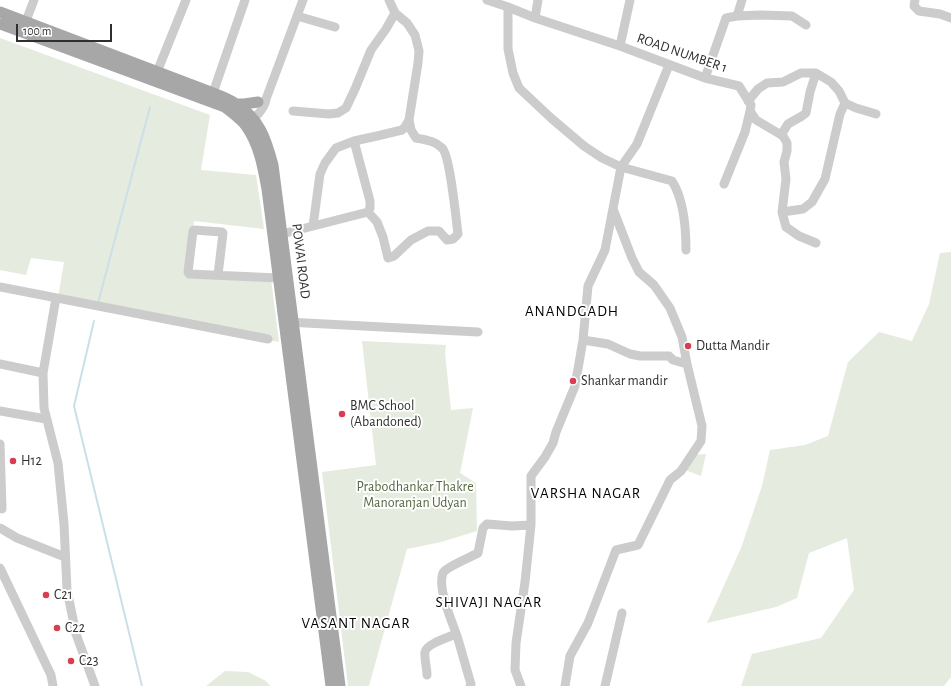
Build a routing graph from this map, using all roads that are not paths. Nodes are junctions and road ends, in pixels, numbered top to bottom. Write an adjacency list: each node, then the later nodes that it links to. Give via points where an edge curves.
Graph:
1 (34, 0): 18 (street)
2 (186, 0): 24 (street)
3 (245, 0): 27 (street)
4 (303, 0): 14 (street)
5 (389, 0): 13 (street)
6 (487, 0): 11 (street, ROAD NUMBER 1)
7 (538, 0): 16 (street)
8 (630, 0): 22 (street)
9 (742, 0): 15 (street)
10 (915, 0): 17 (street, via 914,6 919,11)
11 (503, 4): 16 (street, ROAD NUMBER 1); 39 (street, via 512,73 520,88 584,146)
12 (0, 12): 18 (main road, POWAI ROAD)
13 (395, 13): 32 (street, via 371,50 346,108 338,113 329,114); 36 (street, via 407,23 415,35 419,51)
14 (297, 16): 21 (street); 28 (street)
15 (737, 16): 20 (street, via 792,16); 26 (street, via 726,18)
16 (535, 18): 22 (street, ROAD NUMBER 1)
17 (951, 18)
18 (26, 21): 24 (main road, POWAI ROAD)
19 (0, 24): 35 (main road, POWAI ROAD, via 225,107)
20 (806, 25)
21 (336, 27)
22 (620, 46): 23 (street, ROAD NUMBER 1)
23 (669, 65): 26 (street, ROAD NUMBER 1); 39 (street, via 636,144)
24 (157, 72): 27 (main road, POWAI ROAD)
25 (816, 73): 29 (street, via 801,73 783,82 767,83); 30 (street, via 831,82); 37 (street, via 806,113 788,124)
26 (705, 78): 29 (street, ROAD NUMBER 1, via 739,86)
27 (213, 93): 31 (main road, POWAI ROAD)
28 (262, 100): 31 (main road); 35 (street)
29 (748, 101): 33 (street, ROAD NUMBER 1, via 751,105)
30 (845, 103): 34 (street); 43 (street, via 840,114 825,179 812,202 803,208)
31 (236, 104): 35 (main road, POWAI ROAD)
32 (294, 111)
33 (750, 112): 37 (street, via 756,120); 40 (street, via 745,132)
34 (876, 114)
35 (247, 119): 45 (main road, POWAI ROAD, via 266,140 273,165); 49 (main road, POWAI ROAD, via 264,168)
36 (409, 120): 38 (street, via 402,130); 42 (street, via 416,138 435,142 444,149 450,170 458,234 447,240 439,231 428,231 411,240 394,256 388,258 377,222)
37 (781, 135): 43 (street, via 787,143)
38 (354, 140): 42 (street, via 370,201); 44 (street, via 336,148 325,163 320,174)
39 (621, 167): 41 (street); 47 (street, via 672,182 677,189 686,230)
40 (724, 184)
41 (613, 209): 55 (street, via 605,250 588,286); 57 (street, via 639,272 654,285 670,308 682,336)
42 (368, 212): 44 (street)
43 (782, 212): 46 (street, via 786,227)
44 (313, 226): 45 (street)
45 (282, 234): 52 (main road, POWAI ROAD)
46 (816, 243)
47 (686, 250)
48 (218, 275): 48 (street, via 189,273 194,230 223,233); 49 (street)
49 (278, 278): 52 (main road, POWAI ROAD)
50 (0, 287): 51 (street)
51 (56, 298): 54 (street); 58 (street)
52 (289, 322): 53 (street); 69 (main road, POWAI ROAD)
53 (478, 332)
54 (268, 339)
55 (583, 340): 57 (street, via 608,344 640,356 669,356 673,360); 63 (street, via 574,386 553,442 531,476)
56 (0, 364): 58 (street)
57 (687, 364): 77 (street, via 702,426 701,441 681,471 670,480 638,545 616,550 588,623 570,656)
58 (43, 373): 60 (street)
59 (0, 411): 60 (street)
60 (46, 419): 65 (street, via 58,463)
61 (0, 444): 62 (street)
62 (2, 509)
63 (531, 525): 68 (street, via 487,524 483,528 478,553 443,572 441,585); 76 (street, via 516,643 515,670)
64 (0, 528): 65 (street, via 17,538)
65 (65, 557): 72 (street, via 67,590 76,634)
66 (0, 568): 71 (street, via 51,675)
67 (622, 614): 78 (street)
68 (456, 634): 70 (street, via 427,648); 75 (street)
69 (333, 671): 73 (main road, POWAI ROAD); 74 (main road, POWAI ROAD)
70 (427, 675)
71 (53, 686)
72 (94, 686)
73 (331, 686)
74 (340, 686)
75 (470, 686)
76 (520, 686)
77 (565, 686)
78 (605, 686)

